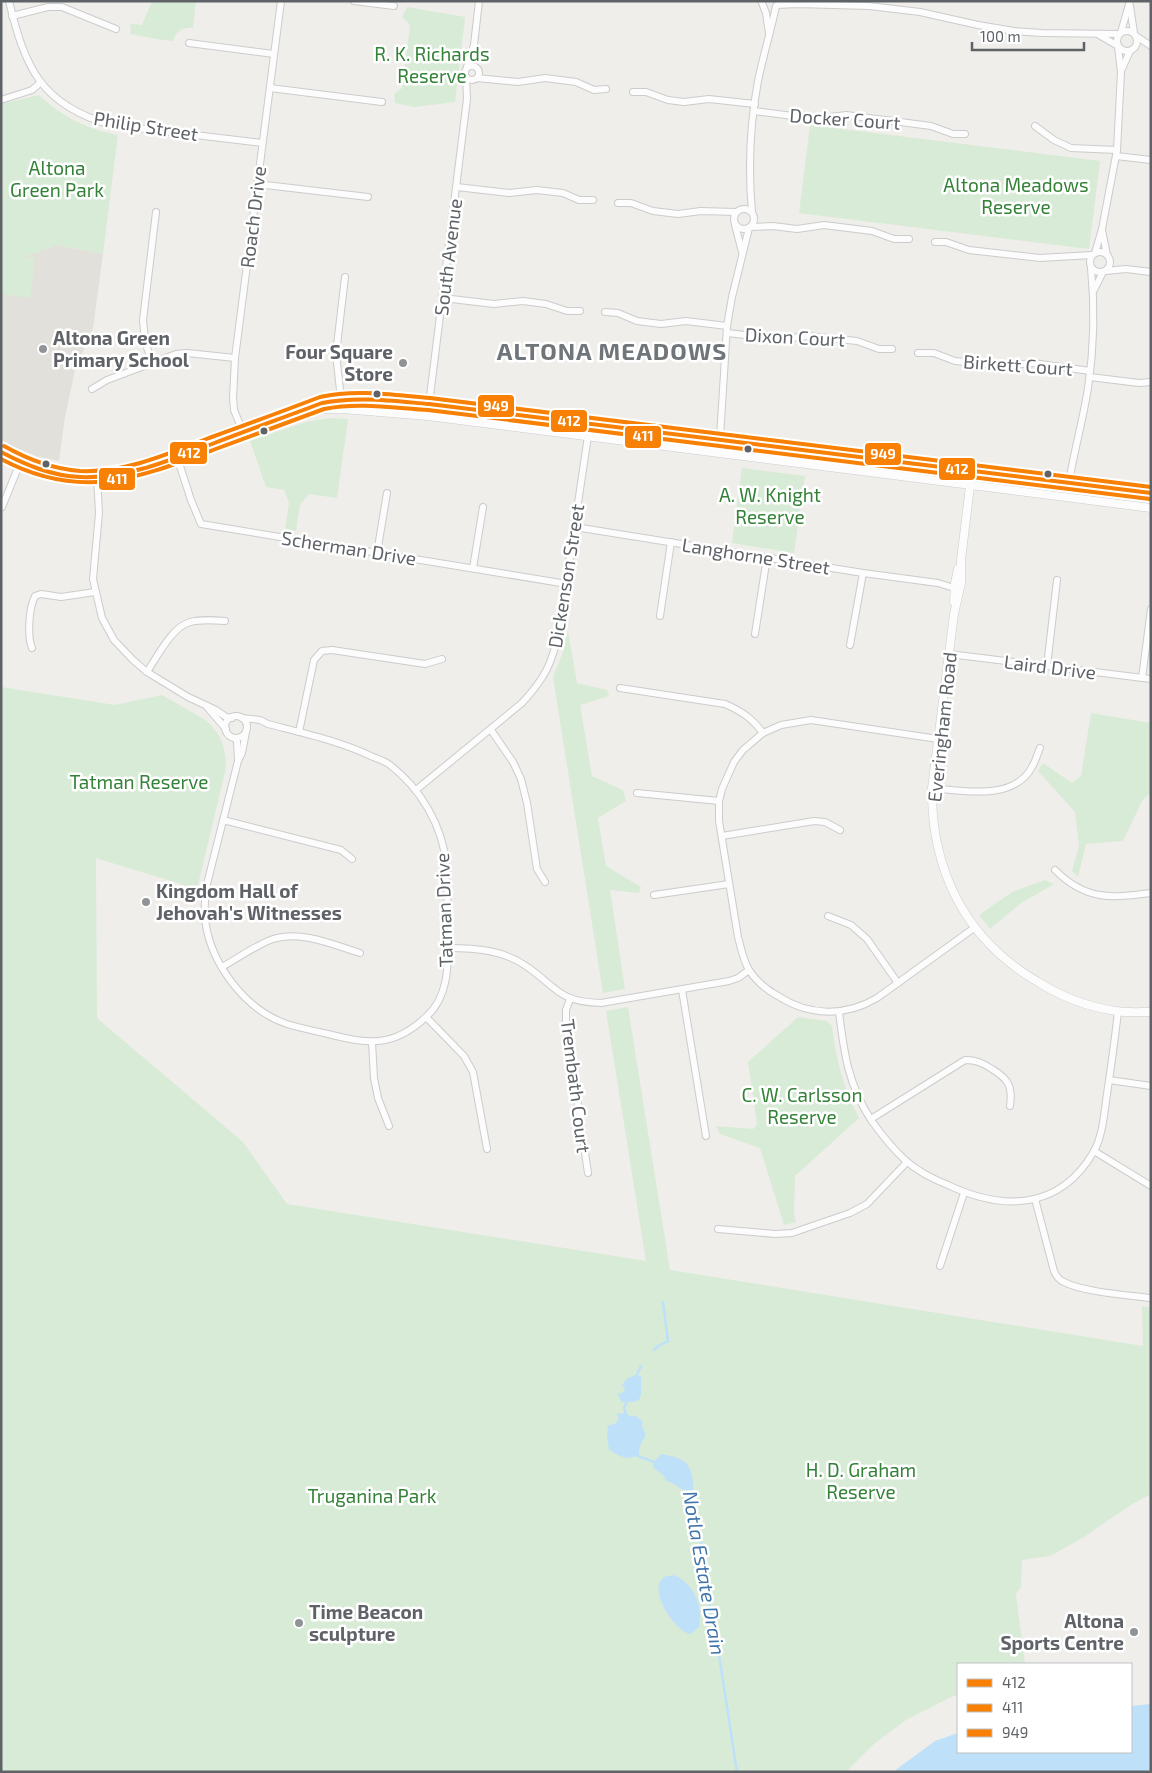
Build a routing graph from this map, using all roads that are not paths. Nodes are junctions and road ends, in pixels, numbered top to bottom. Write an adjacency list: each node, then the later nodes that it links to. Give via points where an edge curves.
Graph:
1 (9, 1): 10 (street, Philip Street)
2 (281, 1): 21 (street, Roach Drive)
3 (354, 1): 9 (street)
4 (479, 1): 17 (street)
5 (762, 2): 8 (street, via 767,6); 15 (street)
6 (795, 2): 8 (street); 13 (street, via 883,7 1042,33)
7 (1130, 2): 12 (street); 14 (street)
8 (778, 4): 15 (street)
9 (394, 6)
10 (12, 16): 11 (street, via 62,7); 28 (street, Philip Street, via 21,46)
11 (116, 29)
12 (1120, 33): 13 (street); 14 (street, via 1128,30); 18 (street)
13 (1096, 34): 18 (street)
14 (1135, 34): 19 (street); 20 (street, via 1137,43)
15 (769, 35): 35 (street)
16 (189, 43): 21 (street)
17 (474, 45): 22 (street); 23 (street)
18 (1118, 46): 20 (street, via 1124,51); 24 (street)
19 (1151, 47): 20 (street)
20 (1132, 50): 24 (street)
21 (274, 54): 29 (street, Roach Drive)
22 (467, 67): 23 (street, via 473,65); 25 (street)
23 (478, 68): 26 (street, via 480,74); 27 (street)
24 (1121, 72): 39 (street)
25 (466, 77): 26 (street, via 470,80); 32 (street, South Avenue)
26 (477, 78): 27 (street); 32 (street, South Avenue)
27 (497, 79): 30 (street, via 522,82 544,78 576,82 594,90)
28 (40, 83): 33 (street, via 32,90); 38 (street, Philip Street, via 52,96 91,119)
29 (270, 88): 34 (street); 38 (street, Roach Drive)
30 (606, 89)
31 (633, 92): 35 (street, Docker Court, via 646,92 684,102 709,99)
32 (467, 99): 43 (street, South Avenue)
33 (1, 100)
34 (382, 102)
35 (754, 107): 37 (street, Docker Court, via 816,119 846,116 931,126 953,134); 41 (street)
36 (1036, 126): 39 (street, via 1071,148)
37 (965, 134)
38 (262, 143): 42 (street, Roach Drive)
39 (1117, 153): 40 (street); 54 (street)
40 (1151, 160)
41 (750, 183): 47 (street, via 747,197); 50 (street)
42 (257, 184): 44 (street); 73 (street, Roach Drive)
43 (457, 187): 45 (street, via 509,193 538,190 563,193 579,200); 67 (street, South Avenue)
44 (368, 197)
45 (594, 200)
46 (618, 203): 49 (street, via 631,202 654,211 678,214 701,210)
47 (738, 210): 49 (street); 50 (street, via 747,209); 51 (street, via 733,217)
48 (156, 212): 74 (street, via 143,320)
49 (718, 212): 51 (street)
50 (752, 213): 52 (street); 53 (street, via 754,221)
51 (735, 224): 53 (street, via 743,229); 57 (street)
52 (773, 226): 53 (street); 55 (street, via 797,229 824,225)
53 (749, 227): 57 (street)
54 (1102, 229): 58 (street); 60 (street)
55 (908, 239)
56 (935, 242): 59 (street, via 946,242 969,250 1040,258)
57 (742, 252): 70 (street)
58 (1094, 254): 59 (street); 60 (street, via 1101,252); 61 (street, via 1090,260)
59 (1075, 256): 61 (street)
60 (1108, 256): 62 (street); 63 (street, via 1110,264)
61 (1091, 267): 63 (street, via 1097,272); 66 (street)
62 (1126, 269): 63 (street); 64 (street)
63 (1105, 271): 66 (street)
64 (1151, 272)
65 (345, 277): 78 (street, via 336,354)
66 (1094, 291): 75 (street)
67 (443, 298): 68 (street, via 494,304 523,300 549,304 567,312); 79 (street, South Avenue)
68 (580, 311)
69 (605, 312): 70 (street, Dixon Court, via 618,313 637,321 661,324 686,321)
70 (727, 329): 71 (street, Dixon Court, via 784,339 808,336 857,341 879,349); 86 (street)
71 (892, 349)
72 (918, 353): 75 (street, Birkett Court, via 1004,366 1033,362)
73 (235, 358): 74 (street, via 188,353); 84 (street, Roach Drive, via 234,410)
74 (152, 363): 77 (street)
75 (1090, 374): 76 (street, Birkett Court, via 1139,383); 93 (street)
76 (1151, 382)
77 (92, 389)
78 (342, 399): 79 (street); 80 (street); 81 (street)
79 (429, 404): 82 (street, South Avenue); 83 (street)
80 (343, 409): 81 (street); 82 (street)
81 (303, 410): 84 (street)
82 (428, 416): 85 (street)
83 (590, 423): 85 (street, Dickenson Street); 86 (street)
84 (242, 432): 89 (street)
85 (588, 436): 88 (street); 101 (street, Dickenson Street)
86 (721, 440): 88 (street); 91 (street)
87 (1, 452): 90 (street)
88 (719, 453): 94 (street)
89 (176, 457): 92 (street, via 146,468); 103 (street, Scherman Drive, via 201,524)
90 (20, 462): 92 (street, via 50,473); 98 (street)
91 (972, 470): 93 (street); 94 (street, Everingham Road)
92 (97, 476): 110 (street, via 99,513 93,579)
93 (1069, 483): 96 (street); 97 (street)
94 (970, 484): 97 (street); 109 (street, Everingham Road)
95 (387, 493): 103 (street)
96 (1151, 493)
97 (1068, 497): 100 (street)
98 (2, 507)
99 (483, 507): 105 (street)
100 (1151, 508)
101 (575, 527): 102 (street, Langhorne Street); 108 (street, Dickenson Street)
102 (671, 542): 104 (street, Langhorne Street); 112 (street)
103 (377, 553): 105 (street, Scherman Drive)
104 (767, 557): 106 (street, Langhorne Street); 114 (street)
105 (473, 568): 108 (street, Scherman Drive)
106 (863, 573): 109 (street, Langhorne Street); 115 (street)
107 (1056, 580): 119 (street)
108 (567, 584): 130 (street, Dickenson Street, via 554,656 547,670 522,703)
109 (956, 585): 117 (street, Everingham Road)
110 (95, 592): 116 (street, via 62,597 35,596 29,636); 120 (street, via 102,618 114,640)
111 (1151, 609): 121 (street)
112 (660, 616)
113 (225, 621): 120 (street, via 203,620 188,623 177,630)
114 (755, 634)
115 (850, 645)
116 (32, 648)
117 (949, 654): 119 (street, Laird Drive); 134 (street, Everingham Road)
118 (442, 659): 131 (street, via 426,664 322,651 314,660)
119 (1046, 666): 121 (street, Laird Drive)
120 (147, 672): 124 (street)
121 (1142, 678): 122 (street, Laird Drive)
122 (1151, 679)
123 (620, 688): 132 (street, via 725,704 740,710)
124 (206, 706): 125 (street); 128 (street)
125 (232, 718): 126 (street); 128 (street)
126 (242, 718): 127 (street, Tatman Drive); 129 (street)
127 (268, 724): 129 (street, Tatman Drive, via 255,724); 131 (street, Tatman Drive)
128 (226, 729): 133 (street)
129 (246, 730): 133 (street, via 244,735); 136 (street, Tatman Drive)
130 (491, 730): 138 (street, Dickenson Street); 146 (street, via 521,779 537,869)
131 (300, 732): 138 (street, Tatman Drive, via 358,750 389,764)
132 (763, 733): 134 (street, via 781,725 811,720); 140 (street, via 734,762)
133 (235, 738): 136 (street, Tatman Drive)
134 (938, 739): 137 (street, Everingham Road)
135 (1040, 748): 137 (street, via 1032,768 1020,781 1001,790 978,792)
136 (238, 761): 141 (street, Tatman Drive)
137 (932, 788): 151 (street, Everingham Road, via 936,842 944,869)
138 (416, 790): 152 (street, Tatman Drive, via 440,833 446,863)
139 (637, 793): 140 (street)
140 (719, 801): 143 (street)
141 (223, 820): 144 (street, via 341,850); 154 (street, Tatman Drive, via 204,908 208,936)
142 (840, 830): 143 (street, via 814,820)
143 (722, 836): 147 (street)
144 (352, 859)
145 (1055, 870): 148 (street, via 1077,888 1095,895 1115,897)
146 (545, 882)
147 (729, 884): 149 (street); 155 (street, via 738,937)
148 (1151, 893)
149 (654, 895)
150 (828, 916): 156 (street, via 851,925 867,939)
151 (974, 928): 156 (street); 160 (street, Everingham Road, via 1020,972 1059,995)
152 (448, 948): 158 (street, via 487,949 514,959); 162 (street, Tatman Drive, via 448,973 443,991 437,1005)
153 (360, 952): 154 (street, via 296,936 284,937 272,940)
154 (222, 967): 163 (street, Tatman Drive, via 245,997 268,1015 287,1024)
155 (749, 970): 157 (street, via 729,981); 159 (street, via 767,990 792,1005 814,1011)
156 (898, 983): 159 (street, via 868,1004)
157 (682, 990): 158 (street, via 601,1003); 169 (street)
158 (570, 999): 173 (street, Trembath Court, via 566,1024)
159 (839, 1012): 167 (street, via 846,1067)
160 (1118, 1012): 161 (street, Everingham Road); 164 (street)
161 (1151, 1012)
162 (426, 1017): 163 (street, Tatman Drive, via 403,1034); 170 (street, via 464,1056 473,1072)
163 (372, 1042): 168 (street, via 378,1098)
164 (1109, 1080): 165 (street); 171 (street, via 1102,1127)
165 (1151, 1086)
166 (1010, 1106): 167 (street, via 1005,1076 982,1062 965,1060)
167 (871, 1118): 172 (street)
168 (389, 1126)
169 (706, 1136)
170 (487, 1149)
171 (1094, 1151): 174 (street); 176 (street, via 1070,1182)
172 (906, 1162): 175 (street); 177 (street, via 867,1204 850,1213 792,1233)
173 (588, 1173)
174 (1151, 1186)
175 (964, 1193): 176 (street, via 1016,1202); 178 (street)
176 (1035, 1199): 179 (street, via 1058,1278 1076,1287)
177 (718, 1229)
178 (940, 1266)
179 (1150, 1298)

